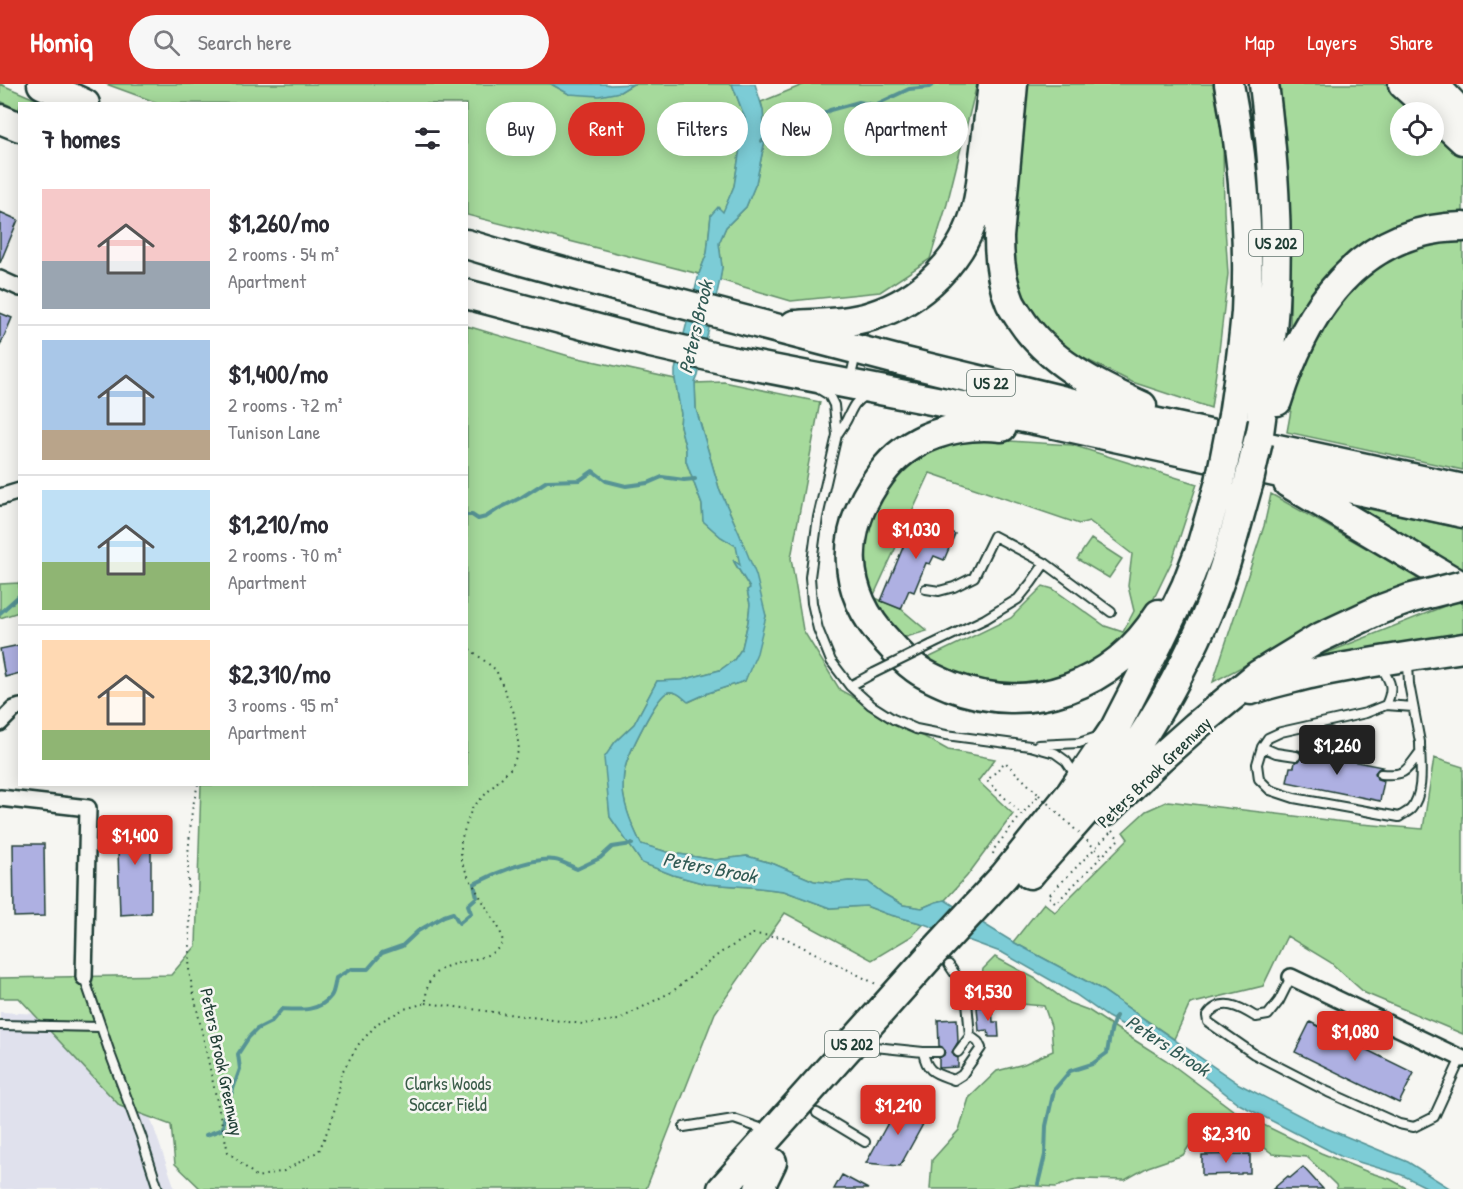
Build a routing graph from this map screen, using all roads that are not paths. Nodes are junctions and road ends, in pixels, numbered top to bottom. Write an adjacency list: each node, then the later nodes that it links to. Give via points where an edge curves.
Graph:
1 (42, 84): 8 (highway)
2 (993, 84): 20 (highway, via 977,208 969,231 942,271 908,300 870,317)
3 (1013, 84): 27 (highway, via 999,237 999,259 1010,302 1043,348 1080,375 1110,393)
4 (1229, 84): 34 (highway, US 202, bridge, via 1247,245 1246,311 1233,416 1220,482)
5 (1264, 84): 25 (highway, US 202, via 1276,243)
6 (1403, 84): 9 (highway)
7 (1436, 84): 10 (highway)
8 (81, 102)
9 (1422, 102)
10 (1463, 115)
11 (0, 118): 13 (highway)
12 (1444, 122): 14 (highway)
13 (18, 127)
14 (1463, 140)
15 (1463, 226): 25 (highway, via 1403,237 1353,269 1329,295 1296,348)
16 (468, 245): 20 (highway, US 22)
17 (0, 279): 18 (street)
18 (18, 287)
19 (468, 295): 22 (highway, US 22, via 651,343)
20 (773, 327): 21 (highway, US 22)
21 (857, 349): 23 (lane); 27 (highway, US 22)
22 (796, 374): 23 (highway, US 22); 28 (lane, via 829,395)
23 (848, 384): 24 (highway, US 22)
24 (882, 390): 26 (highway, US 22); 28 (lane, via 863,396 852,406)
25 (1269, 403): 29 (highway, US 202, bridge, via 1258,441)
26 (1050, 423): 29 (highway, US 22); 34 (highway, via 1025,428 968,427 934,434 905,449 869,490 852,538 854,590 881,636 915,669 965,692 1013,699 1073,687 1104,671 1141,639 1172,592 1183,566)
27 (1211, 434): 30 (highway, US 22)
28 (837, 435): 42 (lane, via 818,517 810,577 818,629 831,661)
29 (1257, 477): 33 (highway, US 22); 36 (highway); 58 (highway, US 202, via 1205,618 1168,695 1145,732 1089,808)
30 (1463, 489)
31 (18, 492): 32 (street)
32 (0, 497)
33 (1463, 513)
34 (1201, 547): 48 (highway, US 202, via 1186,586)
35 (1045, 563): 37 (lane, via 994,536 974,577 947,589); 38 (lane); 42 (lane, bridge, via 1018,599)
36 (1463, 586): 43 (highway, bridge, via 1412,598 1337,628 1258,675)
37 (926, 589)
38 (1111, 612)
39 (1463, 648): 40 (highway)
40 (1408, 656): 41 (highway); 45 (lane)
41 (1377, 661): 43 (highway, via 1280,681); 44 (lane, via 1392,692)
42 (850, 687): 49 (lane, via 893,719 916,729)
43 (1233, 697): 58 (highway, via 1159,759 1088,829)
44 (1386, 705): 45 (lane); 50 (lane, via 1281,732 1268,738)
45 (1413, 707): 51 (lane)
46 (18, 708): 47 (street)
47 (0, 723)
48 (1115, 728): 49 (lane, via 1079,743); 57 (highway, US 202)
49 (1030, 746): 57 (lane, via 1055,753 1072,770 1072,782)
50 (1262, 747): 51 (lane, via 1257,764 1259,779 1270,790 1399,817 1411,809 1420,794); 52 (lane)
51 (1420, 751): 53 (lane, via 1398,775)
52 (1296, 756)
53 (1381, 774)
54 (0, 784): 55 (street)
55 (0, 792)
56 (0, 798): 60 (street, via 88,808)
57 (1052, 798): 58 (highway, US 202)
58 (1006, 873): 59 (highway, US 202)
59 (940, 961): 64 (lane, via 966,990); 65 (highway, US 202); 72 (highway, US 202)
60 (84, 977): 63 (lane)
61 (1291, 977): 69 (street); 69 (lane, via 1268,1015 1256,1017 1240,1007 1221,1006 1212,1009 1208,1022 1254,1054 1328,1092 1414,1127 1434,1117)
62 (0, 1025): 63 (lane)
63 (101, 1026): 75 (lane)
64 (970, 1036): 66 (lane, via 981,1048 962,1076 954,1080 931,1070); 68 (lane)
65 (875, 1047): 66 (lane); 70 (highway, US 202)
66 (923, 1052): 67 (lane)
67 (939, 1052)
68 (958, 1052)
69 (1462, 1059)
70 (817, 1113): 73 (lane); 74 (highway, US 202)
71 (684, 1127): 72 (lane, via 734,1119)
72 (773, 1132): 76 (highway, US 202)
73 (865, 1143)
74 (772, 1162): 77 (highway, US 202); 78 (highway)
75 (158, 1189)
76 (722, 1189)
77 (749, 1189)
78 (759, 1189)

